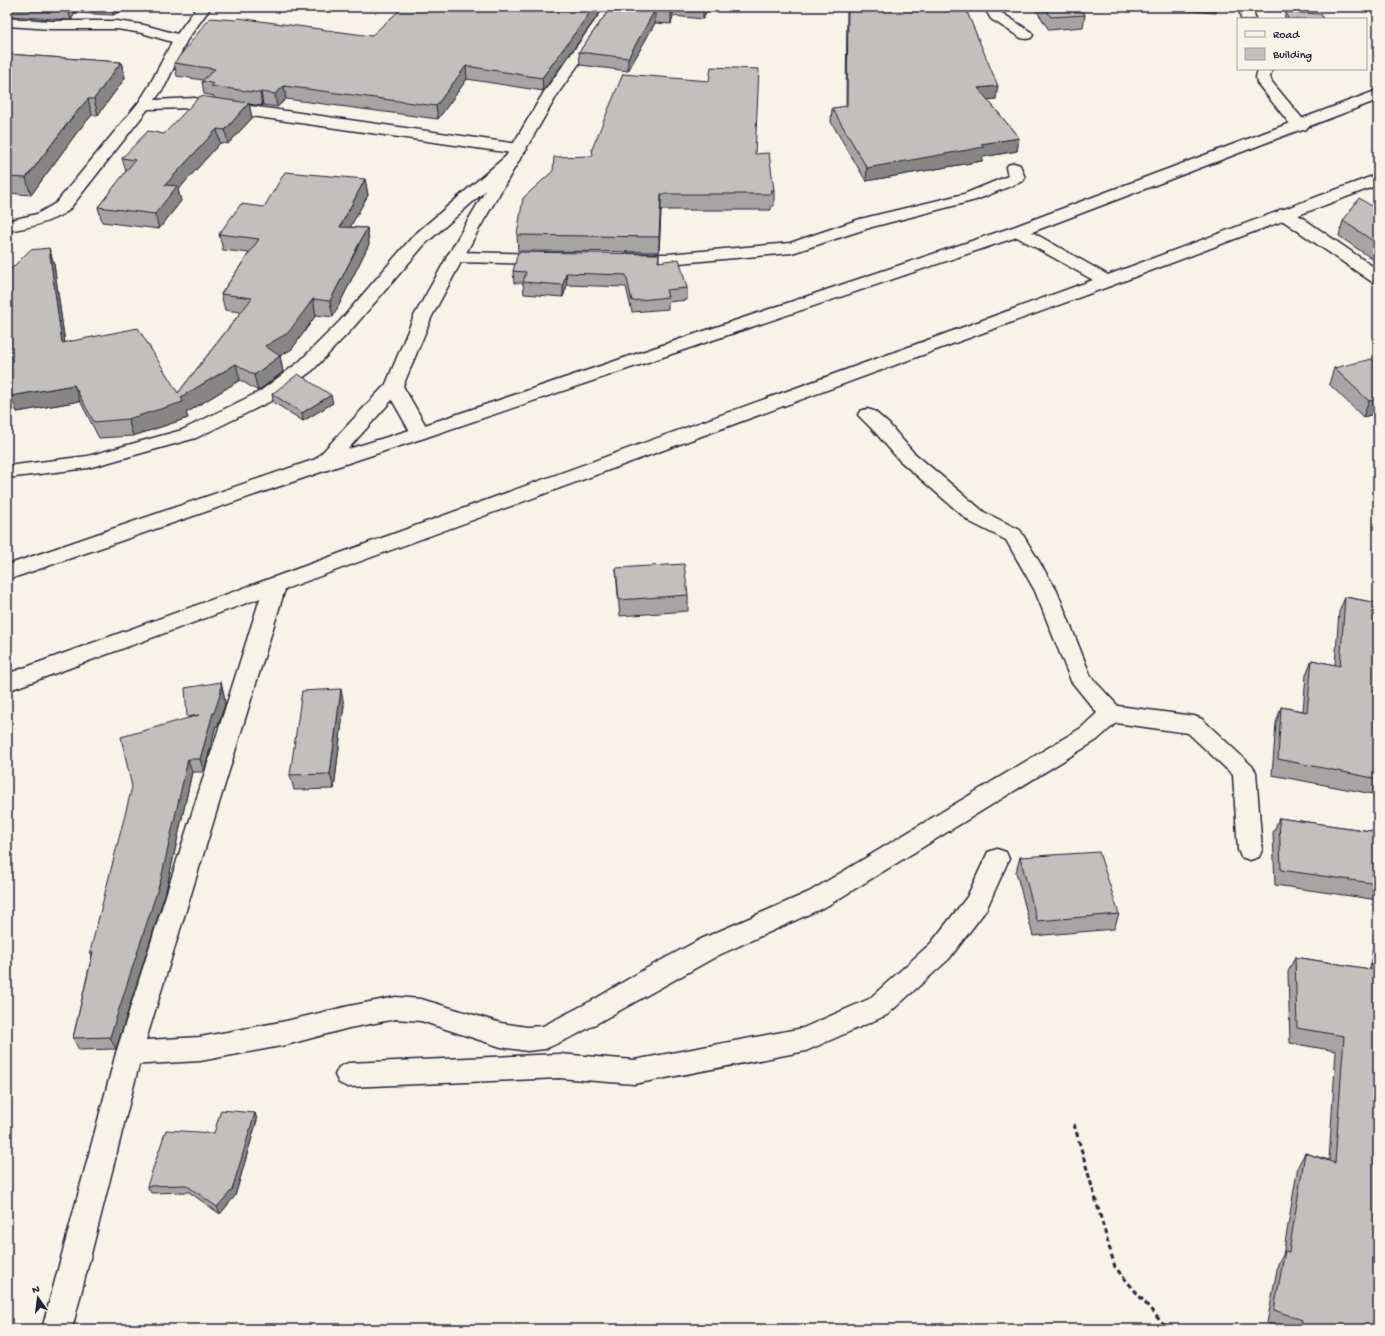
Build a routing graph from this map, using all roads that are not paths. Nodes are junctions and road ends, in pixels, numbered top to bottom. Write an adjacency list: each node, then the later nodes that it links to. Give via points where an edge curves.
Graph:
1 (204, 7): 8 (main road)
2 (612, 7): 15 (main road, via 552,92)
3 (991, 7): 7 (main road, via 996,16)
4 (1246, 7): 5 (main road)
5 (1248, 18)
6 (7, 22): 8 (main road, via 51,25 117,24)
7 (1026, 35)
8 (180, 40): 10 (main road)
9 (1265, 70): 14 (main road, via 1265,83)
10 (157, 86): 12 (main road); 13 (main road)
11 (1378, 95): 14 (main road)
12 (194, 103): 13 (main road); 15 (main road)
13 (144, 105): 19 (main road, via 62,207 38,220)
14 (1300, 126): 20 (main road)
15 (515, 155): 21 (main road); 30 (main road, via 419,240 346,325 306,366 266,396 189,434)
16 (1014, 168): 23 (main road, via 1017,178 970,197 866,223 792,248 668,259)
17 (1378, 179): 18 (main road)
18 (1285, 214): 24 (main road); 25 (main road)
19 (7, 226)
20 (1019, 231): 25 (main road); 29 (main road)
21 (455, 257): 22 (main road); 26 (main road, via 423,316)
22 (562, 259)
23 (615, 259)
24 (1378, 278)
25 (1106, 282): 35 (main road)
26 (394, 386): 29 (main road); 31 (main road)
27 (867, 415): 37 (main road, via 906,456 977,517 1013,535 1046,591 1082,681)
28 (188, 418): 30 (main road)
29 (420, 433): 31 (main road)
30 (118, 453): 32 (main road, via 88,462); 33 (main road)
31 (323, 464): 34 (main road)
32 (7, 472)
33 (7, 484)
34 (7, 573)
35 (275, 586): 36 (main road); 40 (main road)
36 (7, 684)
37 (1111, 714): 38 (main road, via 1194,725 1244,772); 40 (main road, via 1089,734 818,898 710,947 598,1011 545,1037 527,1039 501,1035 421,1010 396,1008 200,1049)
38 (1250, 850)
39 (996, 859): 41 (main road, via 977,903 940,951 878,1008 806,1039 634,1072 559,1066)
40 (129, 1054): 42 (main road)
41 (348, 1075)
42 (57, 1329)

